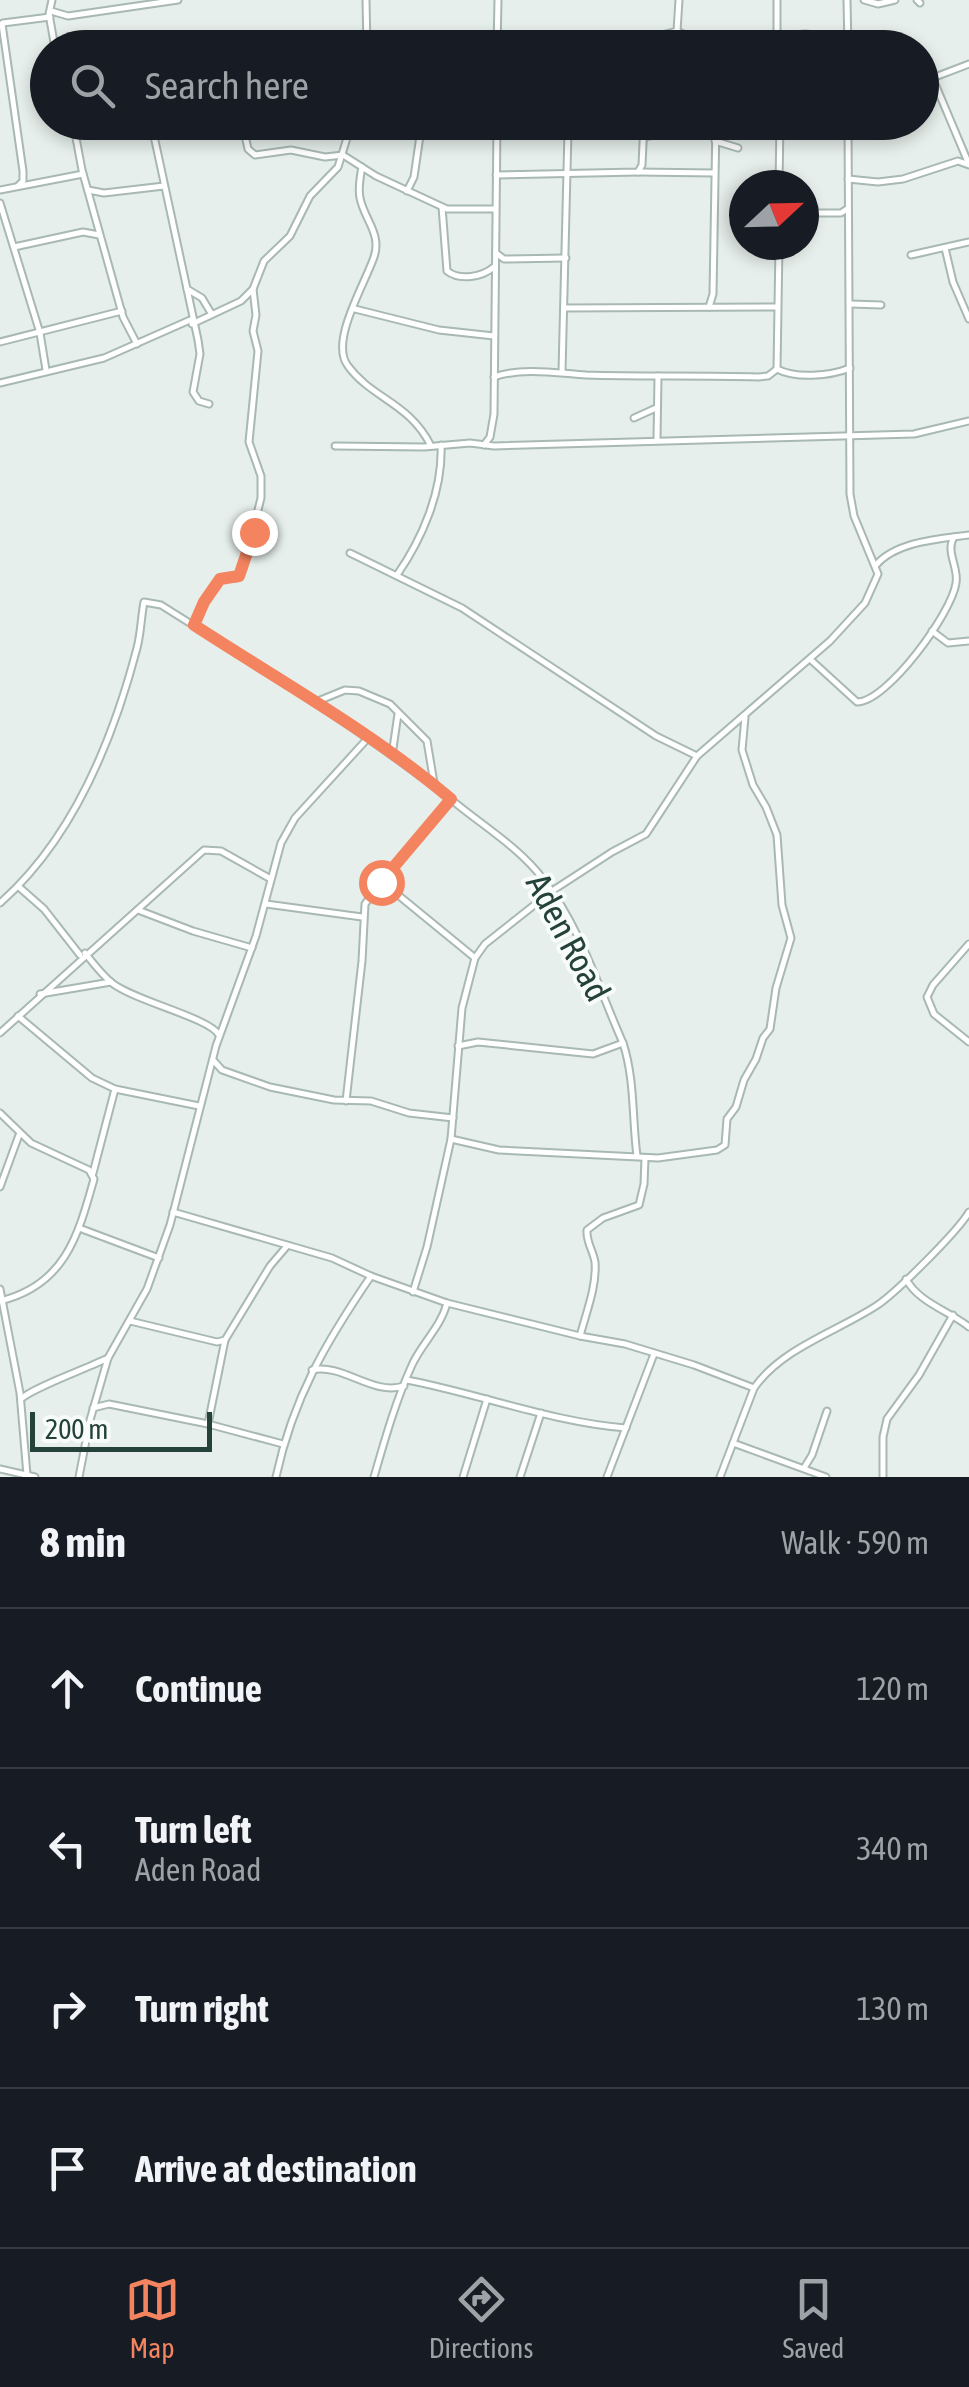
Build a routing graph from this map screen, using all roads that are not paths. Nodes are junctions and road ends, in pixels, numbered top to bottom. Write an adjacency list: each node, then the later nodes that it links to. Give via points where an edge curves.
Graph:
1 (52, 0): 10 (street)
2 (178, 0): 10 (street)
3 (366, 0): 13 (street)
4 (498, 0): 14 (street)
5 (679, 0): 15 (street)
6 (778, 0): 16 (street)
7 (847, 0): 17 (street)
8 (864, 0): 9 (street)
9 (895, 0)
10 (50, 14): 11 (street); 12 (street)
11 (1, 24): 42 (street, via 23,170)
12 (52, 30)
13 (367, 30)
14 (497, 30)
15 (676, 30)
16 (780, 30)
17 (847, 30)
18 (969, 64): 19 (street)
19 (939, 76)
20 (939, 93): 41 (street, via 969,165 958,161 892,181)
21 (77, 140): 38 (street)
22 (156, 140): 43 (street)
23 (246, 140): 33 (street, via 255,155)
24 (347, 140): 33 (street)
25 (419, 140): 46 (street)
26 (497, 140): 39 (street)
27 (568, 140): 40 (street)
28 (643, 140): 36 (street)
29 (780, 140): 35 (street)
30 (848, 140): 41 (street)
31 (715, 141): 32 (street); 37 (street)
32 (738, 148)
33 (343, 155): 34 (street); 62 (street, via 310,196 290,236 264,261)
34 (362, 167): 46 (street); 68 (street, via 359,196 376,251)
35 (779, 170)
36 (638, 172): 37 (street); 40 (street)
37 (714, 172): 65 (street)
38 (84, 174): 42 (street); 45 (street)
39 (496, 175): 40 (street); 49 (street)
40 (568, 176): 58 (street)
41 (848, 179): 50 (street)
42 (18, 186): 44 (street)
43 (165, 186): 45 (street); 61 (street)
44 (0, 190)
45 (88, 190): 52 (street)
46 (407, 190): 48 (street)
47 (0, 202): 54 (street)
48 (442, 207): 49 (street); 60 (street, via 450,275 479,275)
49 (496, 208): 56 (street)
50 (847, 209): 51 (street); 63 (street)
51 (819, 213)
52 (100, 235): 54 (street, via 83,232); 69 (street)
53 (969, 242): 55 (street)
54 (14, 247): 73 (street)
55 (945, 248): 57 (street); 71 (street)
56 (495, 252): 58 (street, via 504,258); 60 (street)
57 (912, 254)
58 (566, 258): 67 (street)
59 (779, 260): 66 (street)
60 (495, 266): 74 (street)
61 (187, 289): 70 (street); 72 (street)
62 (254, 289): 70 (street); 99 (street, via 258,352 249,442 261,476 260,513 243,569 236,578 220,579)
63 (850, 304): 64 (street); 77 (street)
64 (881, 305)
65 (709, 307): 66 (street); 67 (street)
66 (777, 307): 78 (street)
67 (565, 308): 80 (street)
68 (354, 309): 74 (street); 93 (street, via 341,346 348,368 406,411)
69 (122, 311): 73 (street); 76 (street)
70 (211, 313): 72 (street)
71 (969, 320)
72 (192, 321): 76 (street); 84 (street, via 200,354 193,392)
73 (40, 330): 75 (street); 79 (street)
74 (494, 336): 82 (street)
75 (0, 342)
76 (138, 344): 79 (street)
77 (850, 368): 78 (street, via 805,374); 88 (street)
78 (777, 369): 81 (street, via 768,376)
79 (46, 370): 83 (street)
80 (562, 372): 81 (street); 82 (street)
81 (658, 376): 85 (street)
82 (494, 378): 91 (street, via 492,428)
83 (0, 383)
84 (210, 404)
85 (656, 408): 86 (street); 89 (street)
86 (634, 418)
87 (969, 421): 88 (street, via 914,434)
88 (850, 437): 89 (street); 97 (street, via 851,505)
89 (658, 439): 91 (street)
90 (441, 445): 91 (street); 93 (street); 98 (street, via 432,505)
91 (484, 445)
92 (335, 446): 93 (street)
93 (431, 446)
94 (969, 535): 95 (street)
95 (954, 537): 97 (street, via 899,550); 100 (street, via 956,584)
96 (350, 553): 98 (street)
97 (876, 565): 102 (street, via 864,603)
98 (397, 575): 108 (street, via 462,608 658,738)
99 (194, 625): 103 (street, Aden Road); 113 (street, Aden Road, via 161,604 144,602 138,644 96,766)
100 (932, 632): 101 (street, via 948,642); 102 (street, via 865,702 848,697)
101 (969, 641)
102 (810, 659): 105 (street)
103 (316, 702): 104 (street, via 358,691); 106 (street, Aden Road)
104 (398, 714): 107 (street); 109 (street, via 430,746)
105 (745, 717): 108 (street); 144 (street, via 742,750 773,821 791,932 774,1014 727,1119 725,1145)
106 (368, 738): 107 (street, Aden Road); 111 (street, via 295,818)
107 (392, 756): 109 (street, Aden Road)
108 (697, 756): 114 (street, via 646,834)
109 (435, 786): 110 (street, Aden Road)
110 (451, 799): 112 (street); 114 (street, Aden Road, via 524,857)
111 (270, 878): 116 (street); 117 (street, via 208,848)
112 (381, 882): 118 (street); 122 (street)
113 (20, 888): 115 (street, Aden Road); 121 (street)
114 (552, 891): 122 (street); 131 (street, Aden Road)
115 (0, 903)
116 (266, 904): 118 (street); 120 (street)
117 (138, 910): 120 (street); 121 (street)
118 (362, 916): 137 (street)
119 (969, 944): 130 (street, via 927,998 934,1014)
120 (252, 948): 126 (street)
121 (83, 955): 123 (street); 124 (street)
122 (475, 958): 132 (street)
123 (110, 982): 124 (street); 127 (street)
124 (40, 994): 125 (street)
125 (18, 1016): 128 (street); 136 (street)
126 (225, 1021): 127 (street); 129 (street)
127 (208, 1023): 129 (street)
128 (0, 1032)
129 (220, 1035): 133 (street)
130 (969, 1042)
131 (623, 1043): 132 (street, via 593,1054 478,1042); 143 (street, Aden Road)
132 (458, 1046): 140 (street)
133 (213, 1060): 134 (street); 135 (street)
134 (222, 1070): 135 (street); 137 (street)
135 (210, 1072): 138 (street)
136 (116, 1090): 138 (street); 145 (street)
137 (346, 1101): 140 (street)
138 (199, 1106): 147 (street)
139 (0, 1114): 141 (street)
140 (453, 1118): 142 (street)
141 (19, 1135): 145 (street); 146 (street)
142 (451, 1139): 143 (street, via 498,1150); 155 (street)
143 (636, 1156): 144 (street)
144 (645, 1157): 161 (street, via 639,1205 587,1230 594,1278)
145 (94, 1174): 149 (street)
146 (0, 1187)
147 (173, 1212): 150 (street); 151 (street)
148 (969, 1212): 153 (street)
149 (80, 1228): 151 (street); 156 (street, via 43,1282)
150 (288, 1245): 152 (street); 162 (street)
151 (159, 1258): 159 (street)
152 (371, 1276): 155 (street); 165 (street)
153 (906, 1279): 158 (street, via 918,1296); 167 (street, via 880,1304 777,1364)
154 (0, 1289): 156 (street)
155 (413, 1292): 157 (street)
156 (2, 1301): 169 (street)
157 (447, 1303): 161 (street); 166 (street)
158 (953, 1314): 160 (street); 188 (street, via 887,1419)
159 (130, 1322): 162 (street); 164 (street)
160 (969, 1327)
161 (580, 1336): 163 (street)
162 (225, 1340): 173 (street)
163 (655, 1353): 167 (street); 174 (street)
164 (108, 1358): 169 (street); 170 (street)
165 (312, 1370): 166 (street, via 327,1368 388,1388); 176 (street)
166 (406, 1383): 168 (street); 182 (street)
167 (754, 1388): 175 (street)
168 (488, 1398): 172 (street); 183 (street)
169 (20, 1400): 179 (street)
170 (93, 1408): 173 (street, via 109,1404); 180 (street)
171 (827, 1411): 177 (street)
172 (540, 1413): 174 (street); 184 (street)
173 (208, 1424): 176 (street)
174 (626, 1428): 185 (street)
175 (733, 1443): 177 (street); 186 (street)
176 (283, 1444): 181 (street)
177 (804, 1468): 187 (street)
178 (0, 1469): 179 (street)
179 (31, 1476)
180 (78, 1477)
181 (276, 1477)
182 (374, 1477)
183 (463, 1477)
184 (520, 1477)
185 (607, 1477)
186 (720, 1477)
187 (826, 1477)
188 (883, 1477)

